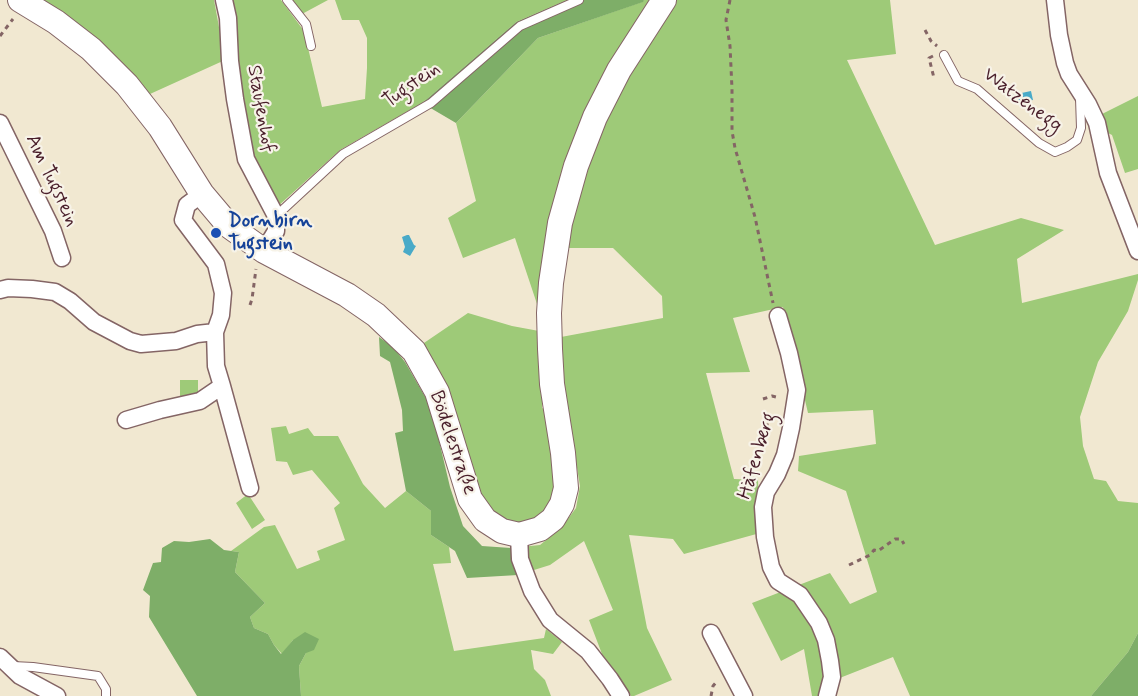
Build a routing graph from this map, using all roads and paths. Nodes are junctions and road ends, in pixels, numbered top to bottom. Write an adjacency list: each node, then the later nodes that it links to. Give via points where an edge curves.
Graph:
1 (224, 0): 17 (street, Staufenhof, via 246,159)
2 (287, 0): 10 (lane, via 306,24)
3 (579, 0): 17 (lane, Tugstein, via 520,26 431,103 343,154)
4 (664, 0): 32 (main road, via 619,70 595,117 560,223 549,313 552,384 566,488 553,519 540,529)
5 (730, 0): 23 (path, via 726,20 733,140)
6 (1055, 0): 14 (street, Watzenegg, via 1065,63)
7 (16, 10): 9 (path); 16 (main road, Bödelestraße, via 56,22 91,49 127,85 160,127)
8 (925, 30): 11 (path)
9 (0, 36)
10 (311, 46)
11 (944, 55): 14 (lane, Watzenegg, via 958,81 977,89 1039,143 1056,152 1077,140 1081,128)
12 (929, 58): 13 (path)
13 (933, 78)
14 (1080, 93): 18 (street, Watzenegg, via 1097,123 1108,173)
15 (0, 123): 19 (street, Am Tugstein, via 53,231)
16 (202, 194): 20 (main road, Bödelestraße); 24 (street, via 187,205 183,220 216,264 223,293)
17 (276, 216): 20 (street, via 276,231)
18 (1138, 251)
19 (62, 258)
20 (260, 260): 22 (path); 32 (main road, Bödelestraße, via 347,295 376,315 414,351 436,392 470,499 485,520)
21 (0, 290): 24 (street, via 55,292 94,322 141,344)
22 (250, 305)
23 (778, 316): 43 (street, Häfenberg, via 797,390 785,455 766,492 765,537 778,581 800,595 826,640 832,677)
24 (215, 332): 25 (street, via 216,366)
25 (222, 386): 28 (street, via 200,401); 31 (street)
26 (785, 398): 27 (path)
27 (763, 399)
28 (126, 420)
29 (772, 424): 30 (path)
30 (764, 425)
31 (250, 488)
32 (519, 536): 40 (street, via 520,559 532,591 550,620 588,651)
33 (904, 544): 34 (path, via 895,539)
34 (849, 565)
35 (711, 633): 42 (street)
36 (5, 662): 38 (street); 39 (lane, via 98,676)
37 (723, 681): 41 (path, via 719,679 712,686)
38 (52, 695)
39 (106, 696)
40 (621, 696)
41 (711, 696)
42 (744, 696)
43 (827, 696)

